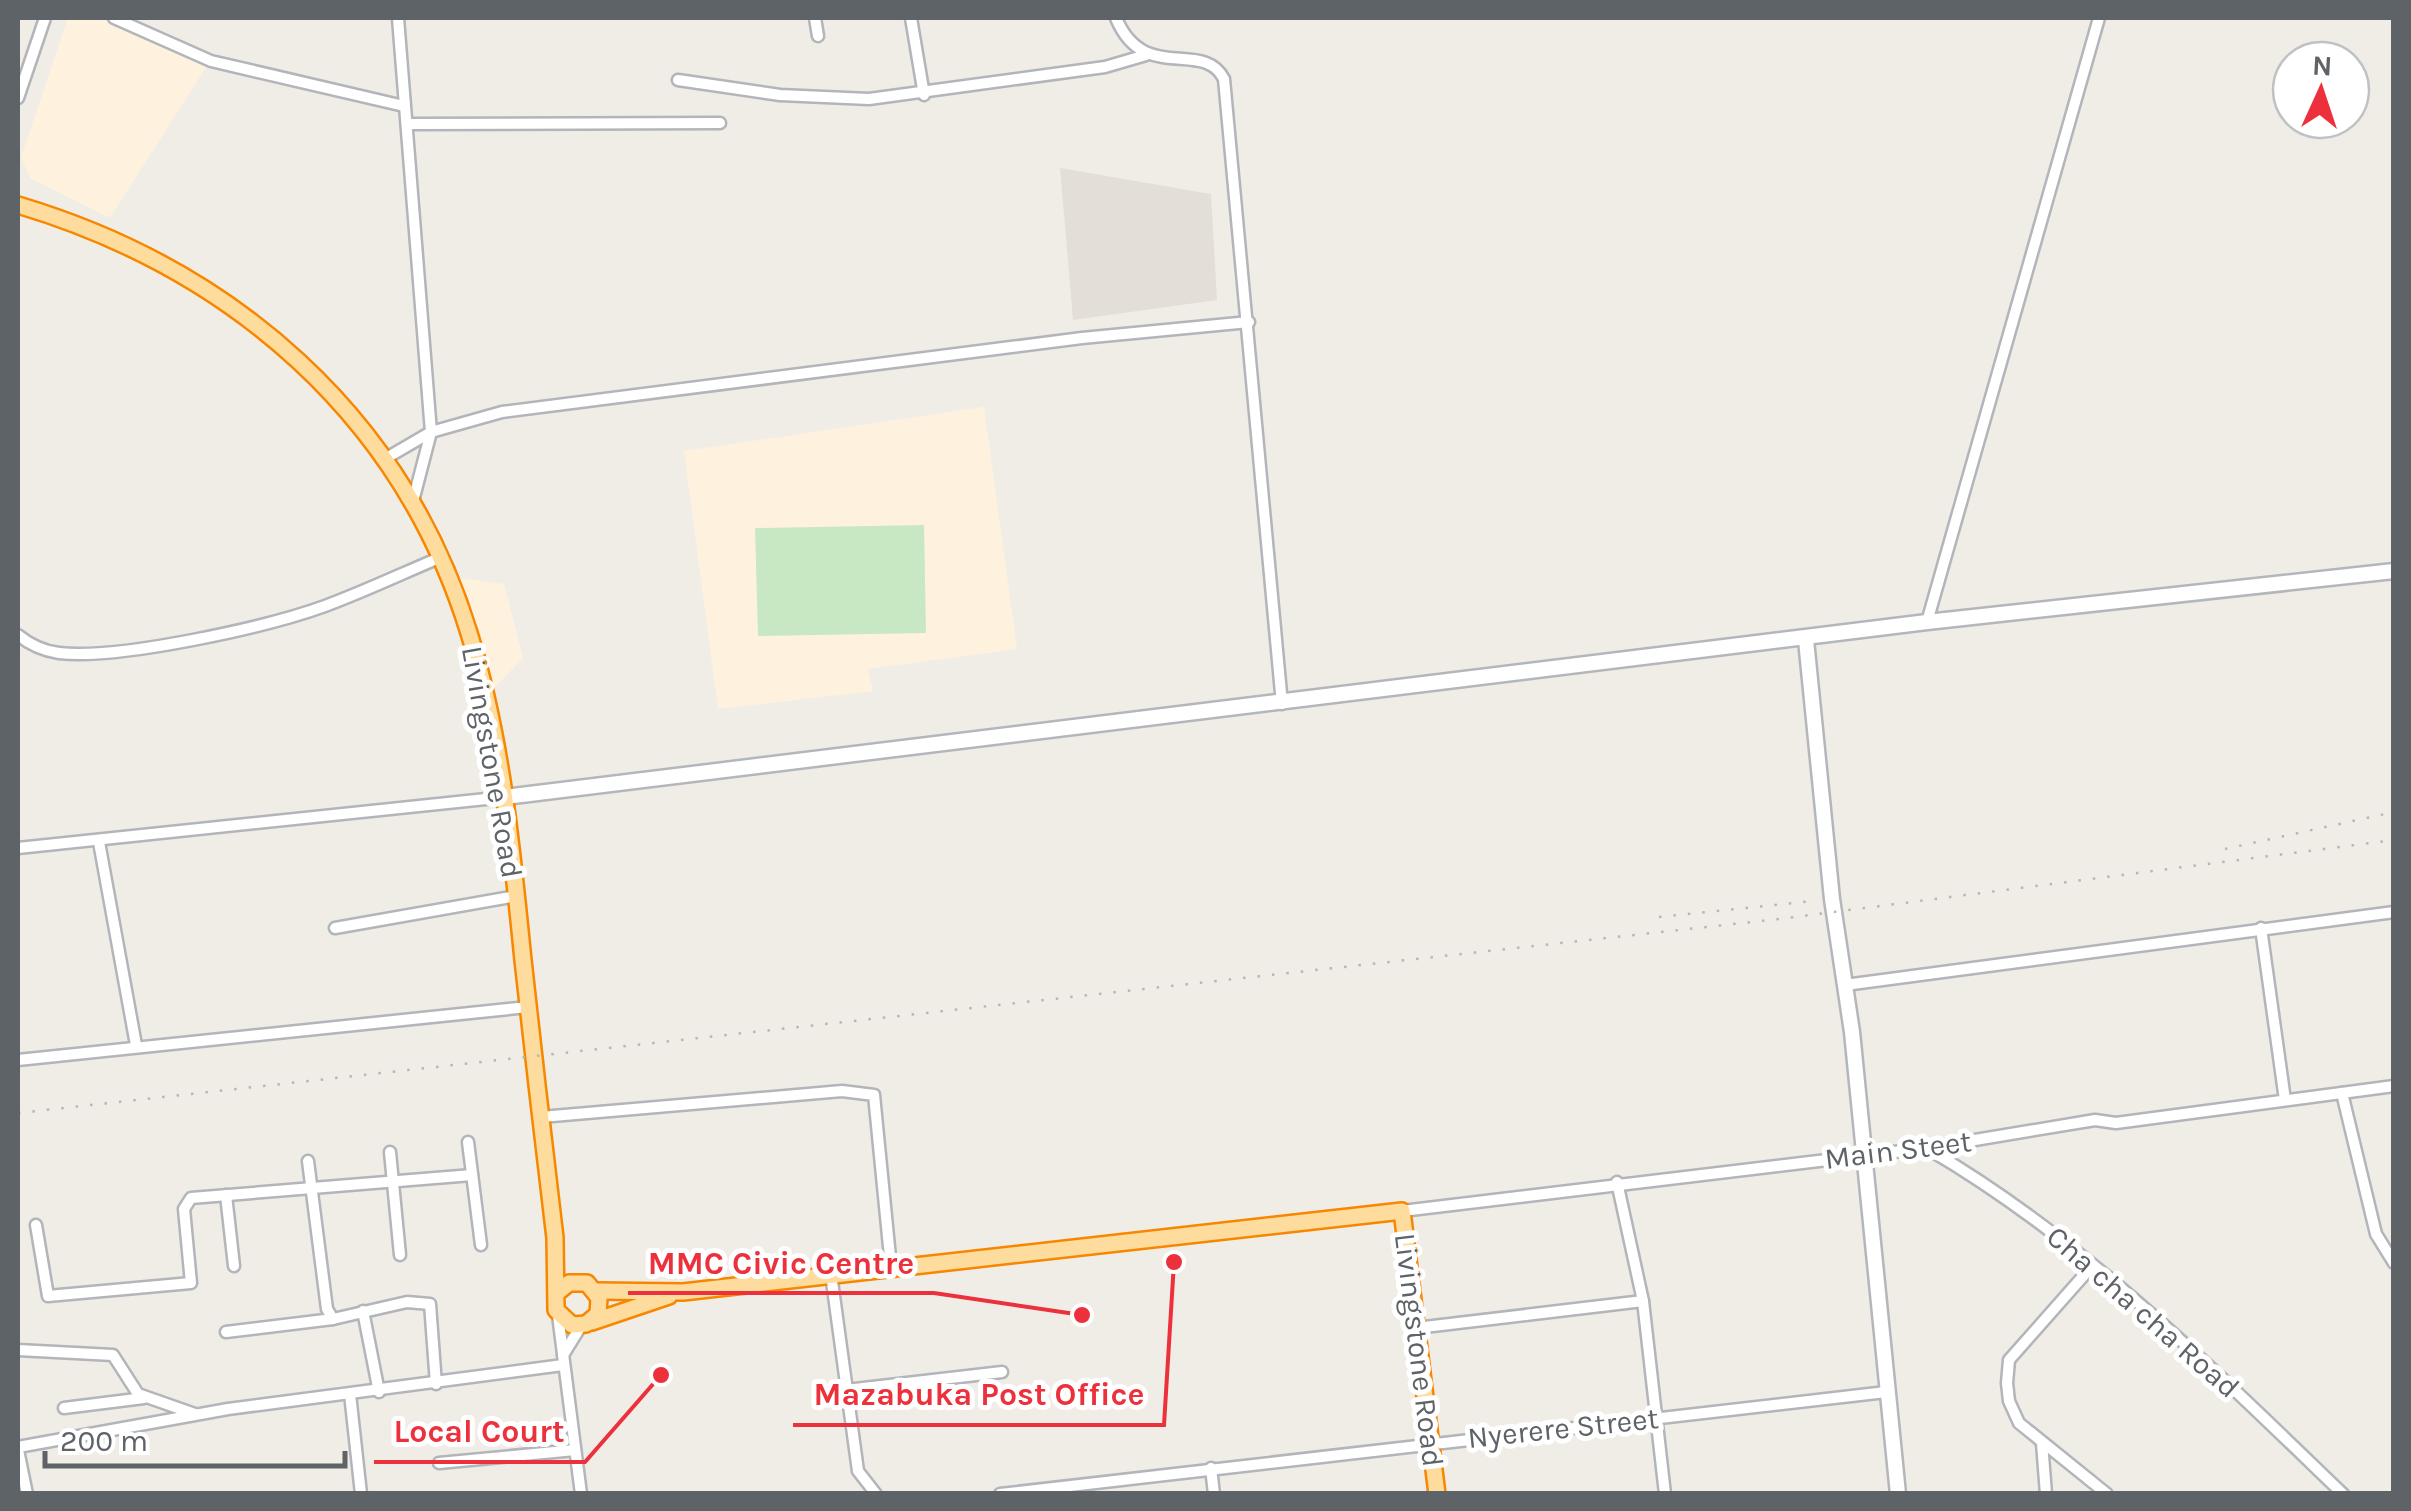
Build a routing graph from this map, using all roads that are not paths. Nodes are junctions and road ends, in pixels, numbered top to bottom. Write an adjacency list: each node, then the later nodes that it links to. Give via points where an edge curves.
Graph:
1 (45, 18): 12 (street)
2 (114, 18): 13 (street, via 211,61)
3 (398, 18): 13 (street)
4 (815, 18): 8 (street)
5 (911, 18): 11 (street)
6 (1116, 18): 9 (street, via 1125,38)
7 (2099, 18): 23 (street)
8 (818, 36)
9 (1146, 55): 11 (street); 17 (street, via 1206,63 1224,79)
10 (678, 80): 11 (street, via 814,98)
11 (924, 95)
12 (18, 98)
13 (404, 106): 15 (street)
14 (720, 123): 15 (street)
15 (408, 124): 18 (street)
16 (18, 205): 19 (highway, Livingstone Road, via 165,262 236,307 320,382)
17 (1249, 322): 18 (street, via 701,384 502,412); 26 (street)
18 (431, 432): 19 (street); 20 (street)
19 (384, 460): 20 (highway, Livingstone Road)
20 (412, 506): 21 (highway, Livingstone Road)
21 (439, 558): 24 (street, via 324,606 169,642 56,653); 27 (highway, Livingstone Road, via 478,666)
22 (2394, 571): 23 (main road)
23 (1927, 622): 25 (main road)
24 (18, 634)
25 (1806, 640): 26 (main road); 34 (main road)
26 (1282, 704): 27 (main road)
27 (504, 797): 28 (street); 30 (highway, Livingstone Road)
28 (99, 842): 29 (street); 36 (street)
29 (18, 848)
30 (516, 896): 32 (street); 35 (highway, Livingstone Road)
31 (2394, 912): 33 (street)
32 (335, 928)
33 (2261, 928): 34 (street); 38 (street)
34 (1845, 985): 47 (main road)
35 (528, 1007): 36 (street); 43 (highway, Livingstone Road)
36 (136, 1044): 37 (street)
37 (18, 1060)
38 (2282, 1081): 41 (street); 42 (street)
39 (2394, 1086): 40 (street, Main Steet)
40 (2342, 1093): 41 (street, Main Steet); 59 (street, via 2368,1207)
41 (2285, 1100): 42 (street, Main Steet)
42 (2267, 1102): 45 (street, Main Steet, via 2116,1123 2095,1120)
43 (541, 1117): 56 (highway, Livingstone Road); 62 (street, via 842,1091 874,1095)
44 (468, 1142): 49 (street)
45 (1928, 1148): 47 (street, Main Steet); 60 (street, Cha cha cha Road)
46 (390, 1152): 51 (street)
47 (1864, 1156): 50 (street, Main Steet); 81 (main road)
48 (308, 1162): 52 (street)
49 (472, 1175): 51 (street); 57 (street)
50 (1618, 1182): 54 (street, Main Steet); 68 (street)
51 (392, 1183): 52 (street); 58 (street)
52 (312, 1191): 53 (street); 71 (street, via 322,1290)
53 (226, 1195): 55 (street, via 191,1198 184,1209 192,1283 48,1296); 61 (street)
54 (1402, 1210): 62 (highway, Livingstone Road); 73 (highway, Livingstone Road)
55 (36, 1225)
56 (554, 1238): 64 (highway, Livingstone Road); 66 (highway, Livingstone Road)
57 (481, 1245)
58 (400, 1255)
59 (2392, 1263)
60 (2093, 1265): 87 (street, via 2010,1360 2012,1413); 93 (street, Cha cha cha Road)
61 (234, 1266)
62 (891, 1267): 63 (highway, Livingstone Road)
63 (831, 1274): 67 (highway, Livingstone Road); 79 (street)
64 (576, 1281): 65 (highway, Livingstone Road); 66 (highway)
65 (596, 1290): 67 (highway, Livingstone Road); 72 (highway, via 598,1314)
66 (558, 1292): 70 (highway, Livingstone Road)
67 (682, 1292): 72 (highway, Livingstone Road)
68 (1643, 1302): 73 (street); 86 (street)
69 (364, 1312): 71 (street); 78 (street, via 430,1304); 80 (street)
70 (558, 1315): 72 (highway); 76 (street)
71 (334, 1319): 74 (street)
72 (583, 1325): 76 (street)
73 (1416, 1328): 88 (highway, Livingstone Road)
74 (226, 1332)
75 (18, 1350): 83 (street, via 113,1355)
76 (563, 1361): 78 (street); 90 (street)
77 (1002, 1372): 79 (street)
78 (436, 1384): 80 (street)
79 (846, 1390): 97 (street, via 858,1471)
80 (379, 1392): 82 (street)
81 (1886, 1392): 86 (street, Nyerere Street); 102 (main road)
82 (350, 1394): 85 (street); 95 (street)
83 (146, 1398): 84 (street); 85 (street)
84 (64, 1408)
85 (196, 1414): 89 (street)
86 (1654, 1418): 88 (street, Nyerere Street); 101 (street)
87 (2042, 1442): 103 (street); 104 (street)
88 (1431, 1443): 92 (street, Nyerere Street); 100 (highway, Livingstone Road)
89 (18, 1448): 94 (street)
90 (575, 1450): 91 (street); 96 (street)
91 (439, 1464)
92 (1211, 1468): 98 (street, Nyerere Street); 99 (street)
93 (2341, 1493)
94 (27, 1494)
95 (360, 1494)
96 (581, 1494)
97 (876, 1494)
98 (1000, 1494)
99 (1214, 1494)
100 (1437, 1494)
101 (1665, 1494)
102 (1898, 1494)
103 (2046, 1494)
104 (2106, 1494)

